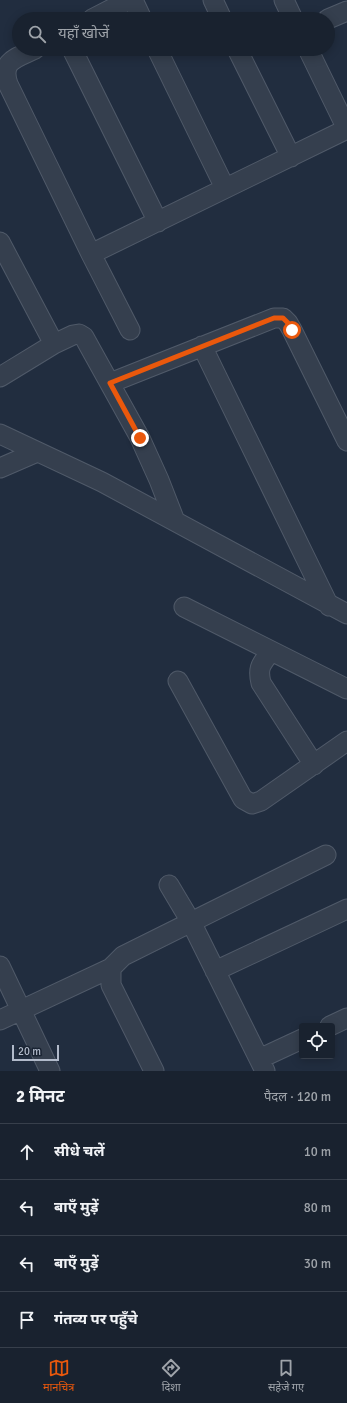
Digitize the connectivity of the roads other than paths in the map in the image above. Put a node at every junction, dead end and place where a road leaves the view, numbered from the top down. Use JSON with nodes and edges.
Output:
{"nodes":[{"id":1,"x":128,"y":0,"type":"edge"},
{"id":2,"x":133,"y":0,"type":"edge"},
{"id":3,"x":213,"y":0,"type":"edge"},
{"id":4,"x":284,"y":0,"type":"edge"},
{"id":5,"x":347,"y":11,"type":"edge"},
{"id":6,"x":105,"y":12,"type":"edge"},
{"id":7,"x":139,"y":12,"type":"edge"},
{"id":8,"x":219,"y":12,"type":"edge"},
{"id":9,"x":290,"y":12,"type":"edge"},
{"id":10,"x":335,"y":16,"type":"edge"},
{"id":11,"x":22,"y":56,"type":"edge"},
{"id":12,"x":75,"y":56,"type":"edge"},
{"id":13,"x":160,"y":56,"type":"edge"},
{"id":14,"x":240,"y":56,"type":"edge"},
{"id":15,"x":311,"y":56,"type":"edge"},
{"id":16,"x":347,"y":129,"type":"edge"},
{"id":17,"x":291,"y":157,"type":"junction"},
{"id":18,"x":225,"y":188,"type":"junction"},
{"id":19,"x":158,"y":222,"type":"junction"},
{"id":20,"x":0,"y":242,"type":"edge"},
{"id":21,"x":91,"y":254,"type":"junction"},
{"id":22,"x":130,"y":330,"type":"dead end"},
{"id":23,"x":54,"y":344,"type":"junction"},
{"id":24,"x":202,"y":346,"type":"junction"},
{"id":25,"x":0,"y":377,"type":"edge"},
{"id":26,"x":110,"y":383,"type":"junction"},
{"id":27,"x":0,"y":434,"type":"edge"},
{"id":28,"x":347,"y":440,"type":"edge"},
{"id":29,"x":37,"y":452,"type":"junction"},
{"id":30,"x":0,"y":468,"type":"edge"},
{"id":31,"x":175,"y":521,"type":"junction"},
{"id":32,"x":329,"y":606,"type":"junction"},
{"id":33,"x":184,"y":607,"type":"dead end"},
{"id":34,"x":347,"y":614,"type":"edge"},
{"id":35,"x":271,"y":651,"type":"junction"},
{"id":36,"x":178,"y":681,"type":"dead end"},
{"id":37,"x":347,"y":689,"type":"edge"},
{"id":38,"x":347,"y":741,"type":"edge"},
{"id":39,"x":314,"y":765,"type":"junction"},
{"id":40,"x":326,"y":855,"type":"dead end"},
{"id":41,"x":169,"y":885,"type":"dead end"},
{"id":42,"x":347,"y":909,"type":"edge"},
{"id":43,"x":191,"y":922,"type":"junction"},
{"id":44,"x":0,"y":966,"type":"edge"},
{"id":45,"x":111,"y":968,"type":"junction"},
{"id":46,"x":215,"y":971,"type":"junction"},
{"id":47,"x":21,"y":1010,"type":"junction"},
{"id":48,"x":347,"y":1018,"type":"edge"},
{"id":49,"x":0,"y":1020,"type":"edge"},
{"id":50,"x":335,"y":1024,"type":"edge"},
{"id":51,"x":299,"y":1041,"type":"edge"},
{"id":52,"x":262,"y":1065,"type":"edge"},
{"id":53,"x":50,"y":1071,"type":"edge"},
{"id":54,"x":154,"y":1071,"type":"edge"}],
"edges":[{"from":1,"to":6,"type":"street"},
{"from":2,"to":7,"type":"street"},
{"from":3,"to":8,"type":"street"},
{"from":4,"to":9,"type":"street"},
{"from":5,"to":10,"type":"street"},
{"from":11,"to":21,"type":"street"},
{"from":12,"to":19,"type":"street"},
{"from":13,"to":18,"type":"street"},
{"from":14,"to":17,"type":"street"},
{"from":15,"to":16,"type":"street"},
{"from":16,"to":17,"type":"street"},
{"from":17,"to":18,"type":"street"},
{"from":18,"to":19,"type":"street"},
{"from":19,"to":21,"type":"street"},
{"from":20,"to":23,"type":"street"},
{"from":21,"to":22,"type":"street"},
{"from":23,"to":25,"type":"street"},
{"from":23,"to":26,"type":"street"},
{"from":24,"to":26,"type":"street"},
{"from":24,"to":28,"type":"street"},
{"from":24,"to":32,"type":"street"},
{"from":26,"to":31,"type":"street"},
{"from":27,"to":29,"type":"street"},
{"from":29,"to":30,"type":"street"},
{"from":29,"to":31,"type":"street"},
{"from":31,"to":32,"type":"street"},
{"from":32,"to":34,"type":"street"},
{"from":33,"to":35,"type":"street"},
{"from":35,"to":37,"type":"street"},
{"from":35,"to":39,"type":"street"},
{"from":36,"to":39,"type":"street"},
{"from":38,"to":39,"type":"street"},
{"from":40,"to":43,"type":"street"},
{"from":41,"to":43,"type":"street"},
{"from":42,"to":46,"type":"street"},
{"from":43,"to":45,"type":"street"},
{"from":43,"to":46,"type":"street"},
{"from":44,"to":47,"type":"street"},
{"from":45,"to":47,"type":"street"},
{"from":45,"to":54,"type":"street"},
{"from":46,"to":52,"type":"street"},
{"from":47,"to":49,"type":"street"},
{"from":47,"to":53,"type":"street"},
{"from":48,"to":50,"type":"street"},
{"from":51,"to":52,"type":"street"}]}
